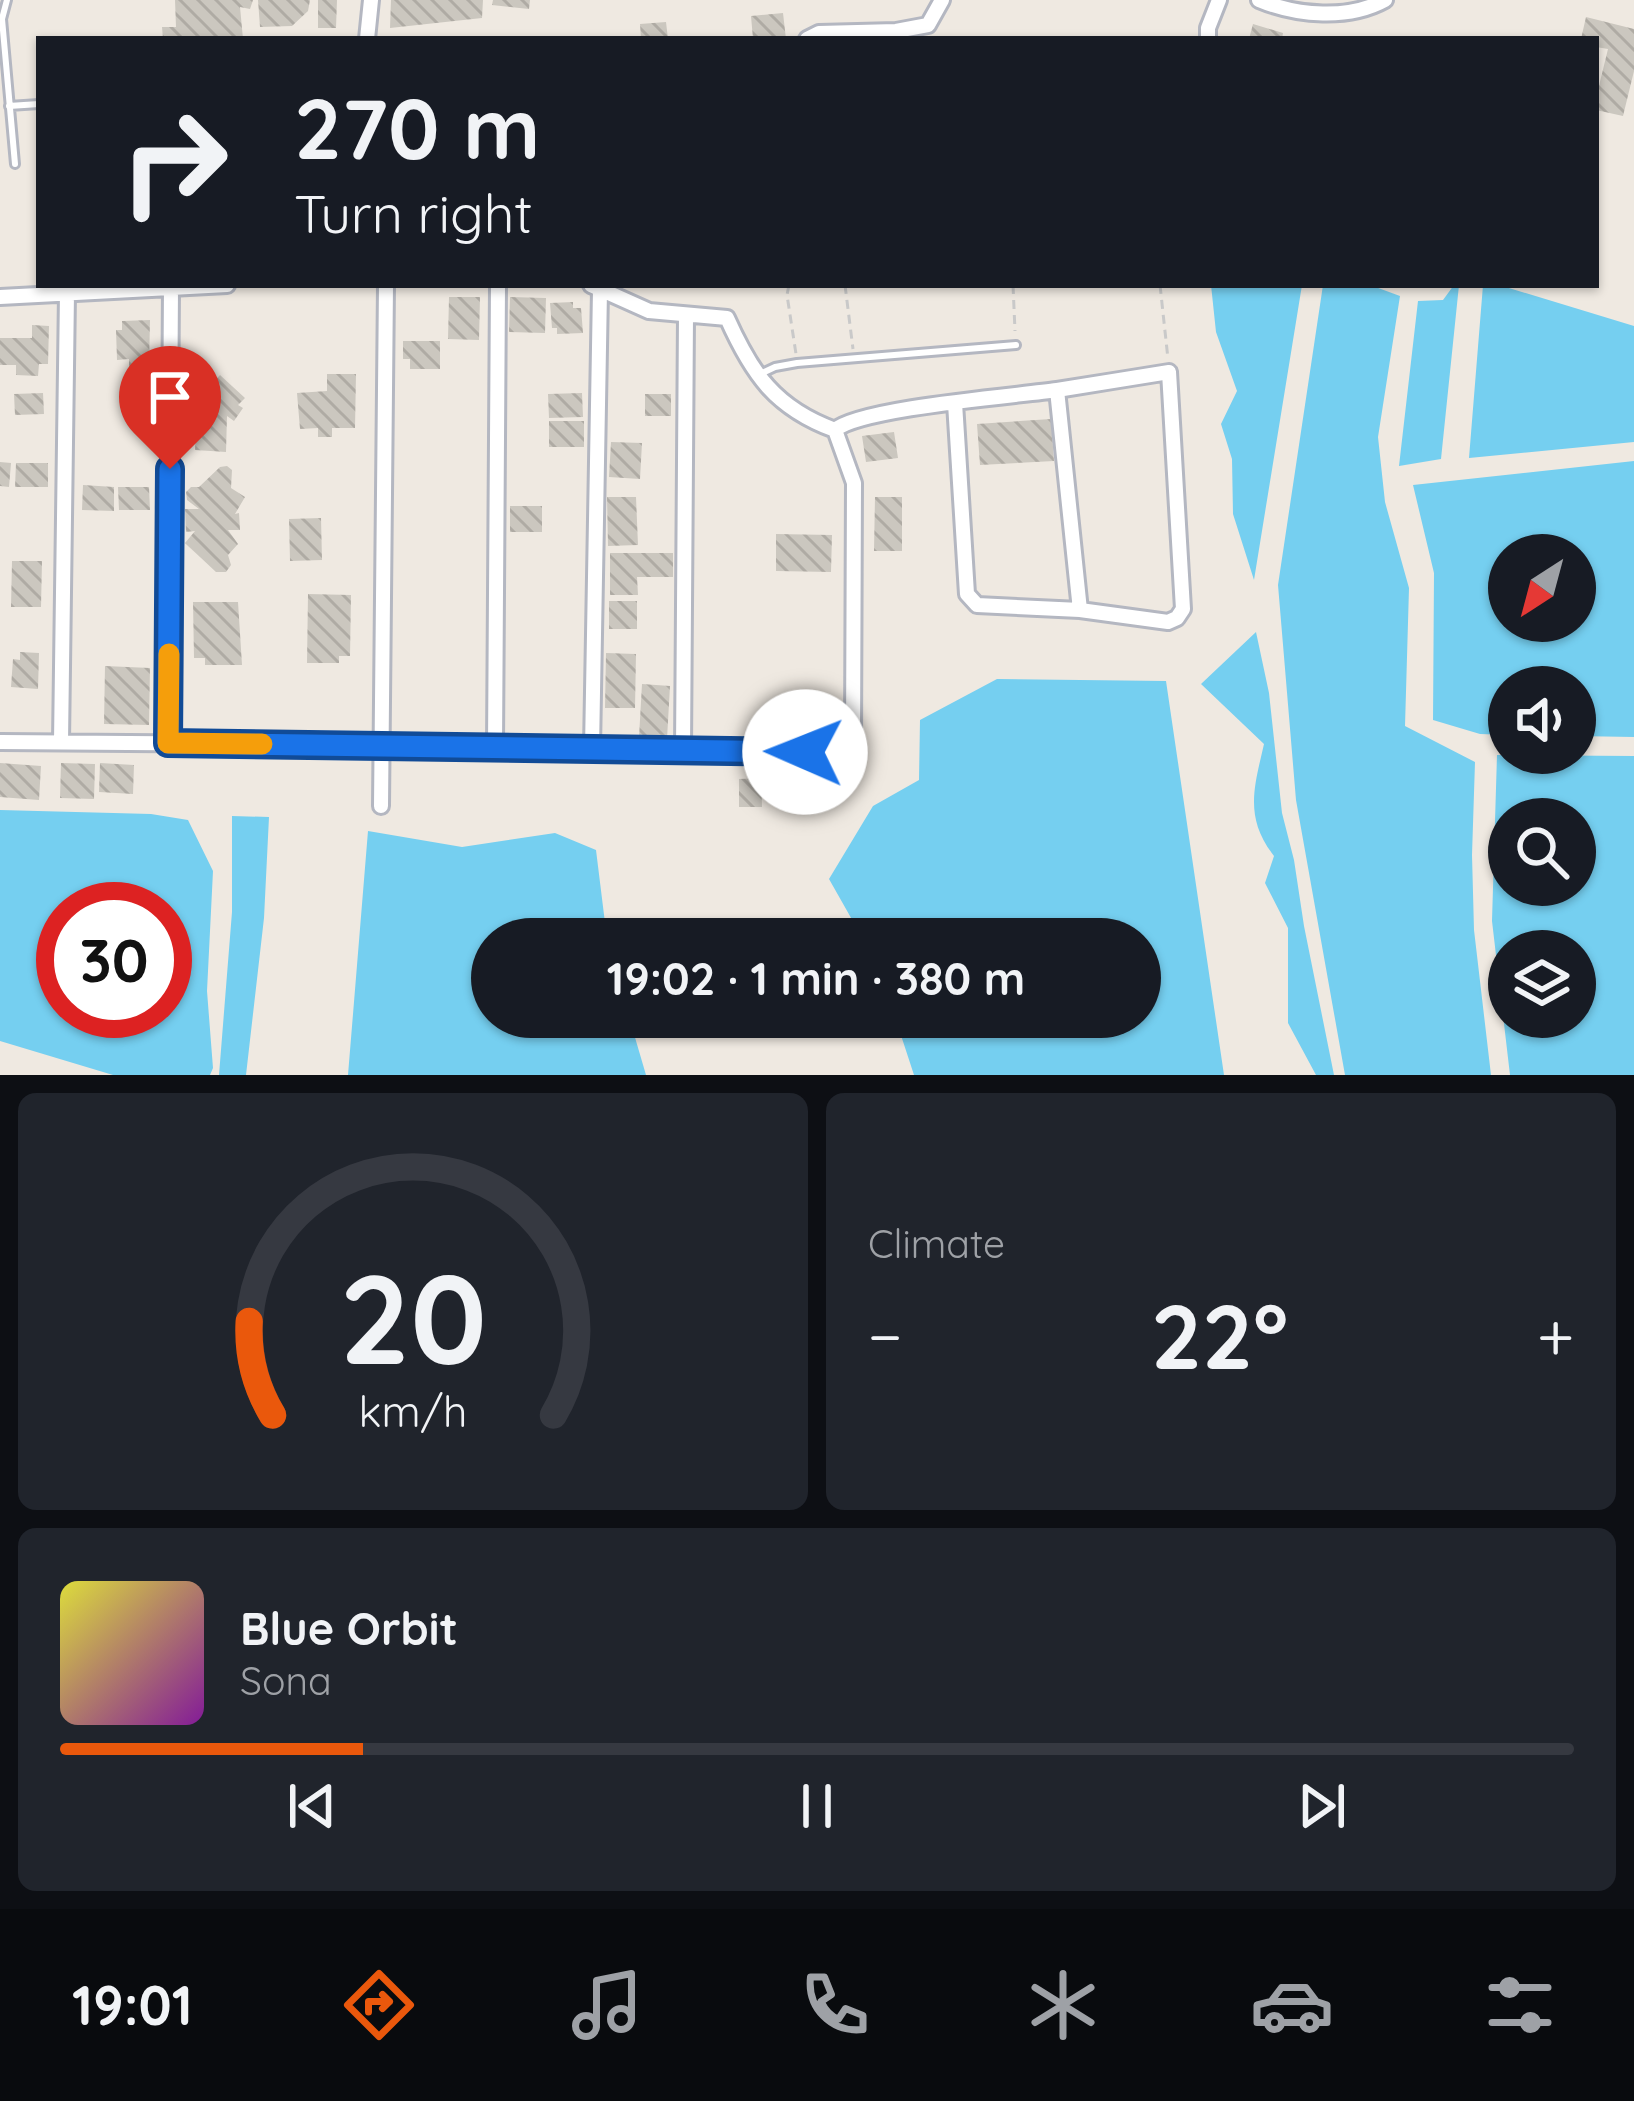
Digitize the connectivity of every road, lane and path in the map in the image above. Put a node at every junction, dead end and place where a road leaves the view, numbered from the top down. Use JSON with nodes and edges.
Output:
{"nodes":[{"id":1,"x":7,"y":0,"type":"edge"},
{"id":2,"x":371,"y":0,"type":"edge"},
{"id":3,"x":942,"y":0,"type":"edge"},
{"id":4,"x":1219,"y":0,"type":"edge"},
{"id":5,"x":1259,"y":0,"type":"edge"},
{"id":6,"x":1385,"y":0,"type":"edge"},
{"id":7,"x":930,"y":32,"type":"edge"},
{"id":8,"x":896,"y":35,"type":"edge"},
{"id":9,"x":367,"y":36,"type":"edge"},
{"id":10,"x":813,"y":36,"type":"edge"},
{"id":11,"x":1208,"y":36,"type":"edge"},
{"id":12,"x":36,"y":104,"type":"edge"},
{"id":13,"x":9,"y":106,"type":"junction"},
{"id":14,"x":15,"y":164,"type":"dead end"},
{"id":15,"x":154,"y":288,"type":"edge"},
{"id":16,"x":171,"y":288,"type":"edge"},
{"id":17,"x":386,"y":288,"type":"edge"},
{"id":18,"x":498,"y":288,"type":"edge"},
{"id":19,"x":595,"y":288,"type":"edge"},
{"id":20,"x":789,"y":288,"type":"edge"},
{"id":21,"x":845,"y":288,"type":"edge"},
{"id":22,"x":1013,"y":288,"type":"edge"},
{"id":23,"x":1160,"y":288,"type":"edge"},
{"id":24,"x":67,"y":293,"type":"junction"},
{"id":25,"x":0,"y":297,"type":"edge"},
{"id":26,"x":686,"y":316,"type":"junction"},
{"id":27,"x":1016,"y":345,"type":"joint"},
{"id":28,"x":854,"y":357,"type":"junction"},
{"id":29,"x":797,"y":363,"type":"junction"},
{"id":30,"x":1169,"y":372,"type":"junction"},
{"id":31,"x":757,"y":376,"type":"junction"},
{"id":32,"x":1057,"y":390,"type":"junction"},
{"id":33,"x":955,"y":403,"type":"junction"},
{"id":34,"x":835,"y":430,"type":"junction"},
{"id":35,"x":1080,"y":610,"type":"junction"},
{"id":36,"x":0,"y":742,"type":"edge"},
{"id":37,"x":61,"y":742,"type":"junction"},
{"id":38,"x":168,"y":743,"type":"junction"},
{"id":39,"x":382,"y":746,"type":"junction"},
{"id":40,"x":495,"y":746,"type":"junction"},
{"id":41,"x":592,"y":748,"type":"junction"},
{"id":42,"x":683,"y":750,"type":"junction"},
{"id":43,"x":381,"y":806,"type":"dead end"}],
"edges":[{"from":1,"to":13,"type":"lane"},
{"from":2,"to":9,"type":"street"},
{"from":3,"to":7,"type":"street"},
{"from":4,"to":11,"type":"street"},
{"from":5,"to":6,"type":"street"},
{"from":7,"to":8,"type":"street"},
{"from":8,"to":10,"type":"street"},
{"from":12,"to":13,"type":"lane"},
{"from":13,"to":14,"type":"lane"},
{"from":15,"to":24,"type":"street"},
{"from":16,"to":38,"type":"street"},
{"from":17,"to":39,"type":"street"},
{"from":18,"to":40,"type":"street"},
{"from":19,"to":26,"type":"street"},
{"from":19,"to":41,"type":"street"},
{"from":20,"to":29,"type":"path"},
{"from":21,"to":28,"type":"path"},
{"from":22,"to":27,"type":"path"},
{"from":23,"to":30,"type":"path"},
{"from":24,"to":25,"type":"street"},
{"from":24,"to":37,"type":"street"},
{"from":26,"to":31,"type":"street"},
{"from":26,"to":42,"type":"street"},
{"from":27,"to":28,"type":"lane"},
{"from":28,"to":29,"type":"lane"},
{"from":29,"to":31,"type":"lane"},
{"from":30,"to":32,"type":"street"},
{"from":30,"to":35,"type":"street"},
{"from":31,"to":34,"type":"street"},
{"from":32,"to":33,"type":"street"},
{"from":32,"to":35,"type":"street"},
{"from":33,"to":34,"type":"street"},
{"from":33,"to":35,"type":"street"},
{"from":34,"to":42,"type":"street"},
{"from":36,"to":37,"type":"street"},
{"from":37,"to":38,"type":"street"},
{"from":38,"to":39,"type":"street"},
{"from":39,"to":40,"type":"street"},
{"from":39,"to":43,"type":"street"},
{"from":40,"to":41,"type":"street"},
{"from":41,"to":42,"type":"street"}]}
